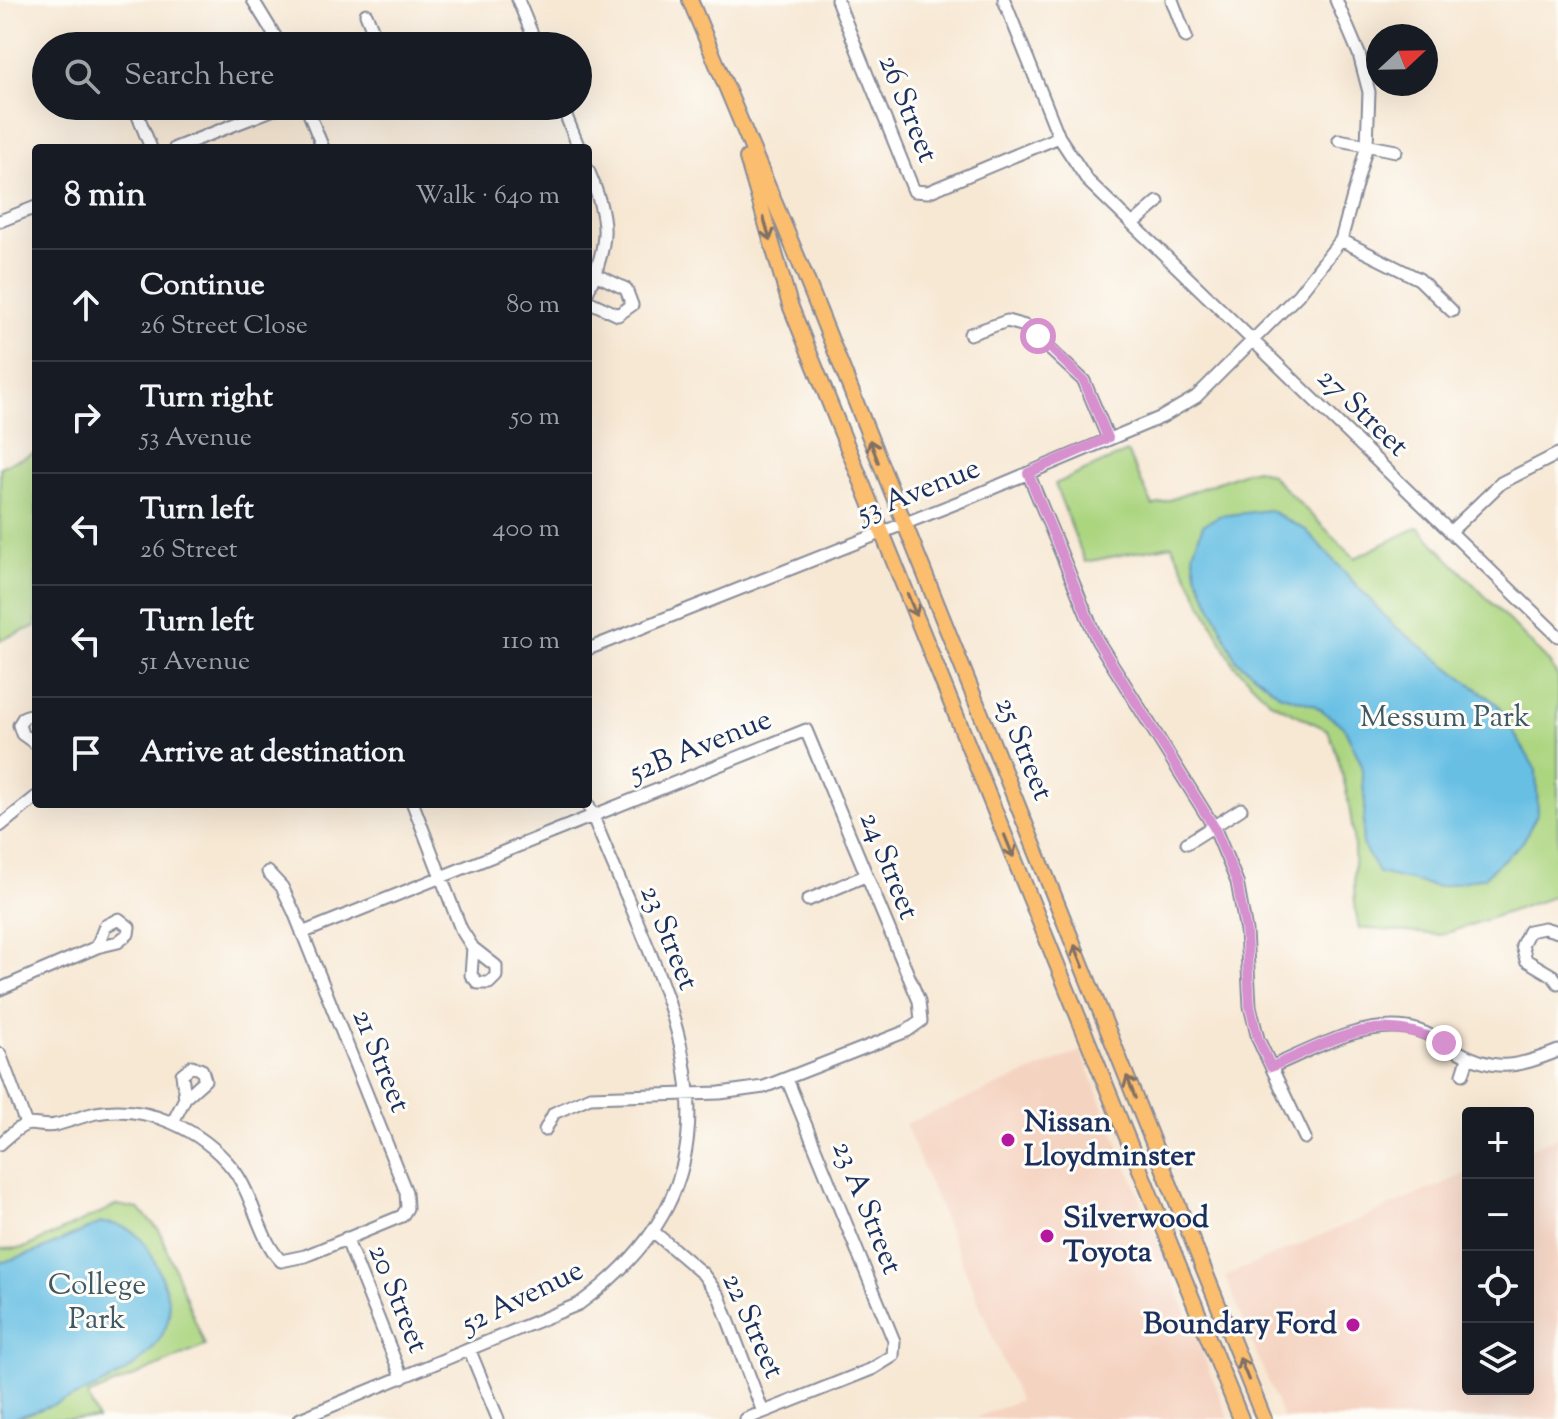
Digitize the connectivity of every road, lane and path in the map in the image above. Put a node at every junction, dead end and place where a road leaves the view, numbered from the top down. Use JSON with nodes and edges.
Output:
{"nodes":[{"id":1,"x":253,"y":0,"type":"edge"},
{"id":2,"x":518,"y":0,"type":"edge"},
{"id":3,"x":690,"y":0,"type":"edge"},
{"id":4,"x":837,"y":0,"type":"edge"},
{"id":5,"x":1004,"y":0,"type":"edge"},
{"id":6,"x":1172,"y":0,"type":"edge"},
{"id":7,"x":1336,"y":0,"type":"edge"},
{"id":8,"x":366,"y":14,"type":"dead end"},
{"id":9,"x":272,"y":32,"type":"edge"},
{"id":10,"x":373,"y":32,"type":"edge"},
{"id":11,"x":531,"y":32,"type":"edge"},
{"id":12,"x":1186,"y":37,"type":"dead end"},
{"id":13,"x":730,"y":100,"type":"junction"},
{"id":14,"x":140,"y":120,"type":"edge"},
{"id":15,"x":246,"y":120,"type":"edge"},
{"id":16,"x":312,"y":120,"type":"edge"},
{"id":17,"x":568,"y":120,"type":"edge"},
{"id":18,"x":1059,"y":137,"type":"junction"},
{"id":19,"x":1339,"y":140,"type":"dead end"},
{"id":20,"x":149,"y":144,"type":"edge"},
{"id":21,"x":185,"y":144,"type":"edge"},
{"id":22,"x":321,"y":144,"type":"edge"},
{"id":23,"x":577,"y":144,"type":"edge"},
{"id":24,"x":1367,"y":145,"type":"junction"},
{"id":25,"x":1396,"y":151,"type":"dead end"},
{"id":26,"x":592,"y":182,"type":"edge"},
{"id":27,"x":1158,"y":202,"type":"dead end"},
{"id":28,"x":32,"y":209,"type":"edge"},
{"id":29,"x":0,"y":221,"type":"edge"},
{"id":30,"x":1134,"y":223,"type":"junction"},
{"id":31,"x":1341,"y":240,"type":"junction"},
{"id":32,"x":595,"y":274,"type":"junction"},
{"id":33,"x":592,"y":281,"type":"edge"},
{"id":34,"x":592,"y":303,"type":"edge"},
{"id":35,"x":1452,"y":311,"type":"dead end"},
{"id":36,"x":970,"y":334,"type":"dead end"},
{"id":37,"x":1253,"y":340,"type":"junction"},
{"id":38,"x":1108,"y":438,"type":"junction"},
{"id":39,"x":1558,"y":454,"type":"edge"},
{"id":40,"x":1028,"y":473,"type":"junction"},
{"id":41,"x":903,"y":524,"type":"junction"},
{"id":42,"x":1450,"y":532,"type":"junction"},
{"id":43,"x":883,"y":533,"type":"junction"},
{"id":44,"x":1558,"y":636,"type":"edge"},
{"id":45,"x":592,"y":647,"type":"edge"},
{"id":46,"x":32,"y":714,"type":"edge"},
{"id":47,"x":806,"y":730,"type":"joint"},
{"id":48,"x":32,"y":741,"type":"edge"},
{"id":49,"x":32,"y":800,"type":"edge"},
{"id":50,"x":415,"y":808,"type":"edge"},
{"id":51,"x":589,"y":808,"type":"edge"},
{"id":52,"x":1241,"y":809,"type":"dead end"},
{"id":53,"x":592,"y":816,"type":"junction"},
{"id":54,"x":0,"y":826,"type":"edge"},
{"id":55,"x":1214,"y":827,"type":"junction"},
{"id":56,"x":1187,"y":843,"type":"dead end"},
{"id":57,"x":268,"y":872,"type":"dead end"},
{"id":58,"x":443,"y":876,"type":"junction"},
{"id":59,"x":865,"y":876,"type":"junction"},
{"id":60,"x":808,"y":900,"type":"dead end"},
{"id":61,"x":1558,"y":932,"type":"edge"},
{"id":62,"x":302,"y":933,"type":"junction"},
{"id":63,"x":471,"y":942,"type":"dead end"},
{"id":64,"x":97,"y":947,"type":"dead end"},
{"id":65,"x":1556,"y":977,"type":"edge"},
{"id":66,"x":0,"y":989,"type":"edge"},
{"id":67,"x":1558,"y":1051,"type":"edge"},
{"id":68,"x":0,"y":1054,"type":"edge"},
{"id":69,"x":1468,"y":1058,"type":"junction"},
{"id":70,"x":1271,"y":1067,"type":"junction"},
{"id":71,"x":1463,"y":1074,"type":"dead end"},
{"id":72,"x":787,"y":1079,"type":"junction"},
{"id":73,"x":690,"y":1094,"type":"junction"},
{"id":74,"x":185,"y":1098,"type":"dead end"},
{"id":75,"x":173,"y":1122,"type":"junction"},
{"id":76,"x":26,"y":1124,"type":"junction"},
{"id":77,"x":545,"y":1130,"type":"dead end"},
{"id":78,"x":1305,"y":1138,"type":"dead end"},
{"id":79,"x":0,"y":1144,"type":"edge"},
{"id":80,"x":655,"y":1233,"type":"junction"},
{"id":81,"x":346,"y":1238,"type":"junction"},
{"id":82,"x":470,"y":1351,"type":"junction"},
{"id":83,"x":402,"y":1378,"type":"junction"},
{"id":84,"x":763,"y":1412,"type":"junction"},
{"id":85,"x":300,"y":1419,"type":"edge"},
{"id":86,"x":498,"y":1419,"type":"edge"},
{"id":87,"x":746,"y":1419,"type":"edge"},
{"id":88,"x":1241,"y":1419,"type":"edge"},
{"id":89,"x":1264,"y":1419,"type":"edge"}],
"edges":[{"from":1,"to":9,"type":"street"},
{"from":2,"to":11,"type":"street"},
{"from":3,"to":13,"type":"main road","name":"25 Street"},
{"from":4,"to":18,"type":"street","name":"26 Street"},
{"from":5,"to":18,"type":"street","name":"27 Street"},
{"from":6,"to":12,"type":"street"},
{"from":7,"to":24,"type":"street"},
{"from":8,"to":10,"type":"street"},
{"from":41,"to":13,"type":"main road","name":"25 Street","one_way":true},
{"from":13,"to":43,"type":"main road","name":"25 Street","one_way":true},
{"from":14,"to":20,"type":"street"},
{"from":15,"to":21,"type":"street"},
{"from":16,"to":22,"type":"street"},
{"from":17,"to":23,"type":"street"},
{"from":18,"to":30,"type":"street","name":"27 Street"},
{"from":19,"to":24,"type":"street"},
{"from":24,"to":25,"type":"street"},
{"from":24,"to":31,"type":"street"},
{"from":26,"to":32,"type":"street"},
{"from":27,"to":30,"type":"street"},
{"from":28,"to":29,"type":"street"},
{"from":30,"to":37,"type":"street","name":"27 Street"},
{"from":31,"to":35,"type":"street"},
{"from":31,"to":37,"type":"street","name":"53 Avenue"},
{"from":32,"to":33,"type":"street"},
{"from":32,"to":34,"type":"street"},
{"from":36,"to":38,"type":"street"},
{"from":37,"to":38,"type":"street","name":"53 Avenue"},
{"from":37,"to":42,"type":"street","name":"27 Street"},
{"from":38,"to":40,"type":"street","name":"53 Avenue"},
{"from":39,"to":42,"type":"street"},
{"from":40,"to":41,"type":"street","name":"53 Avenue"},
{"from":40,"to":55,"type":"street"},
{"from":41,"to":43,"type":"street","name":"53 Avenue"},
{"from":89,"to":41,"type":"main road","name":"25 Street","one_way":true},
{"from":42,"to":44,"type":"street","name":"27 Street"},
{"from":43,"to":45,"type":"street","name":"53 Avenue"},
{"from":43,"to":88,"type":"main road","name":"25 Street","one_way":true},
{"from":46,"to":48,"type":"street"},
{"from":47,"to":53,"type":"street","name":"52B Avenue"},
{"from":47,"to":59,"type":"street","name":"24 Street"},
{"from":49,"to":54,"type":"street"},
{"from":50,"to":58,"type":"street"},
{"from":51,"to":53,"type":"street","name":"23 Street"},
{"from":52,"to":55,"type":"street"},
{"from":53,"to":58,"type":"street","name":"52B Avenue"},
{"from":53,"to":73,"type":"street","name":"23 Street"},
{"from":55,"to":56,"type":"street"},
{"from":55,"to":70,"type":"street"},
{"from":57,"to":62,"type":"street","name":"21 Street"},
{"from":58,"to":62,"type":"street","name":"52B Avenue"},
{"from":58,"to":63,"type":"street"},
{"from":59,"to":60,"type":"street"},
{"from":59,"to":72,"type":"street","name":"24 Street"},
{"from":61,"to":65,"type":"street"},
{"from":62,"to":81,"type":"street","name":"21 Street"},
{"from":64,"to":66,"type":"street"},
{"from":67,"to":69,"type":"street"},
{"from":68,"to":76,"type":"street"},
{"from":69,"to":70,"type":"street"},
{"from":69,"to":71,"type":"street"},
{"from":70,"to":78,"type":"street"},
{"from":72,"to":73,"type":"street"},
{"from":72,"to":84,"type":"street","name":"23 A Street"},
{"from":73,"to":77,"type":"street"},
{"from":73,"to":80,"type":"street","name":"52 Avenue"},
{"from":74,"to":75,"type":"street"},
{"from":75,"to":76,"type":"street"},
{"from":75,"to":81,"type":"street"},
{"from":76,"to":79,"type":"street"},
{"from":80,"to":82,"type":"street","name":"52 Avenue"},
{"from":80,"to":84,"type":"street","name":"22 Street"},
{"from":81,"to":83,"type":"street","name":"20 Street"},
{"from":82,"to":83,"type":"street","name":"52 Avenue"},
{"from":82,"to":86,"type":"street"},
{"from":83,"to":85,"type":"street","name":"52 Avenue"},
{"from":84,"to":87,"type":"street"}]}
